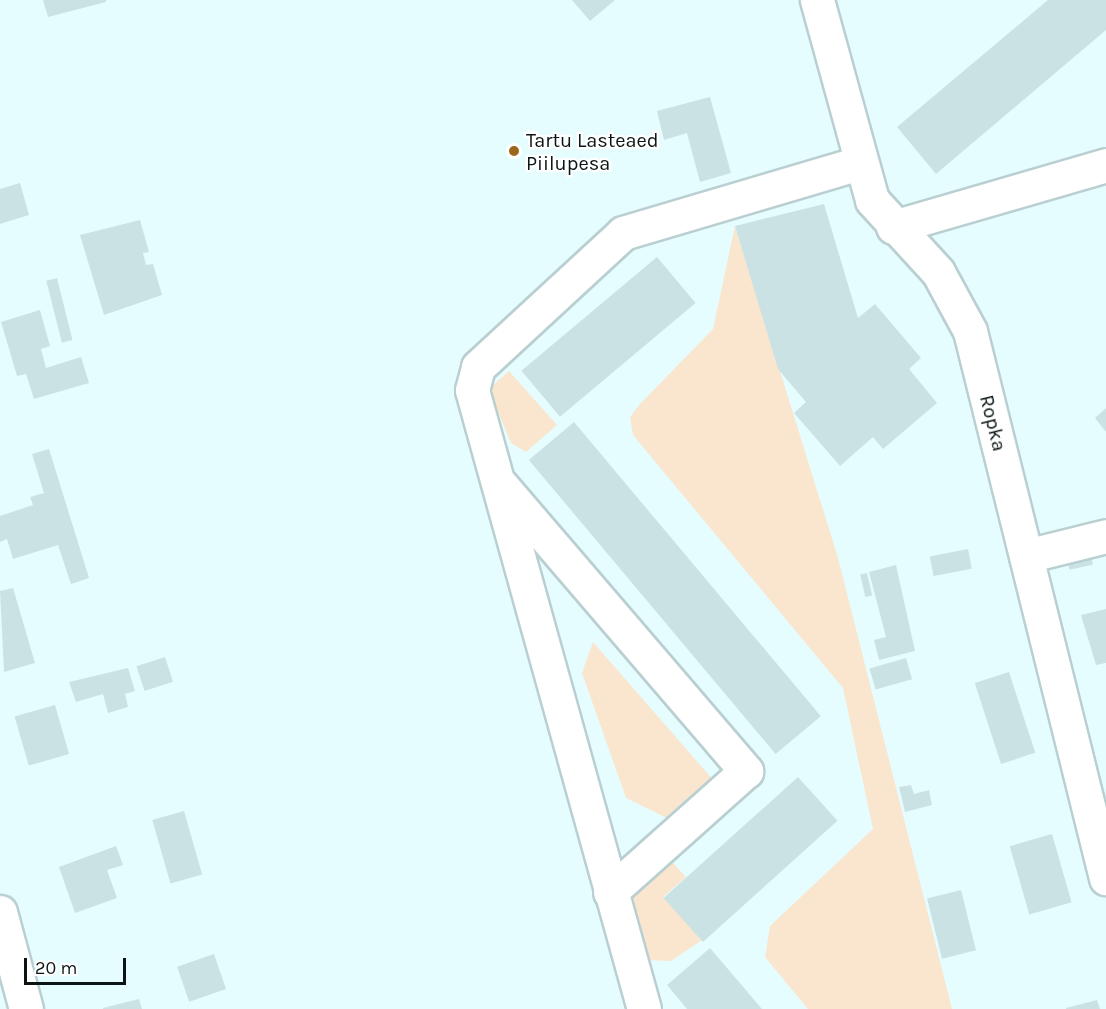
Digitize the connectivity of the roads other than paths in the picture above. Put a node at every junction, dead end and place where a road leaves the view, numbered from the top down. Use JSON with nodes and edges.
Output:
{"nodes":[{"id":1,"x":817,"y":0,"type":"edge"},
{"id":2,"x":860,"y":163,"type":"junction"},
{"id":3,"x":1106,"y":165,"type":"edge"},
{"id":4,"x":893,"y":226,"type":"junction"},
{"id":5,"x":495,"y":479,"type":"junction"},
{"id":6,"x":1106,"y":536,"type":"edge"},
{"id":7,"x":1026,"y":556,"type":"junction"},
{"id":8,"x":1106,"y":878,"type":"edge"},
{"id":9,"x":610,"y":892,"type":"junction"},
{"id":10,"x":0,"y":912,"type":"edge"},
{"id":11,"x":26,"y":1009,"type":"edge"},
{"id":12,"x":644,"y":1009,"type":"edge"}],
"edges":[{"from":1,"to":2,"type":"street","name":"Ropka"},
{"from":2,"to":4,"type":"street","name":"Ropka"},
{"from":2,"to":5,"type":"street"},
{"from":3,"to":4,"type":"street"},
{"from":4,"to":7,"type":"street","name":"Ropka"},
{"from":5,"to":9,"type":"street"},
{"from":5,"to":9,"type":"street"},
{"from":6,"to":7,"type":"street"},
{"from":7,"to":8,"type":"street","name":"Ropka"},
{"from":9,"to":12,"type":"street"},
{"from":10,"to":11,"type":"street"}]}
